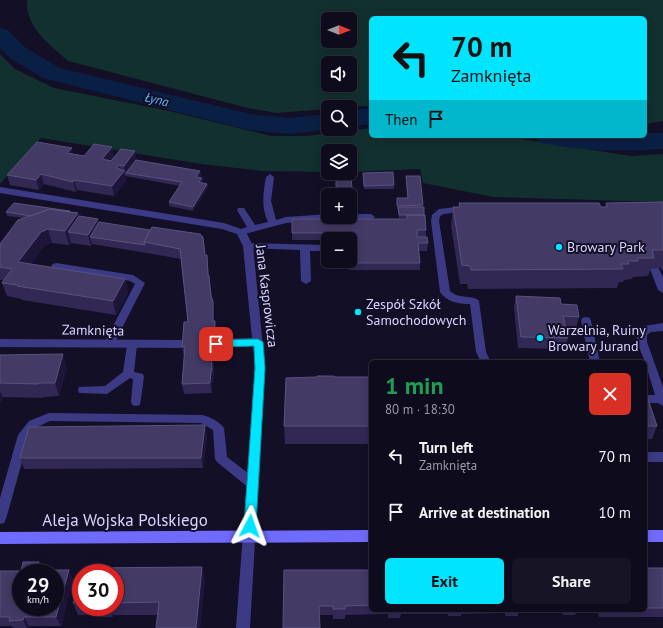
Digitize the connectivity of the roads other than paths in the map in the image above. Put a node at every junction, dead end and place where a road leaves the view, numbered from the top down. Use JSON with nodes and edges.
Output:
{"nodes":[{"id":1,"x":270,"y":177,"type":"dead end"},
{"id":2,"x":0,"y":190,"type":"edge"},
{"id":3,"x":475,"y":209,"type":"edge"},
{"id":4,"x":241,"y":210,"type":"dead end"},
{"id":5,"x":357,"y":217,"type":"edge"},
{"id":6,"x":370,"y":217,"type":"edge"},
{"id":7,"x":321,"y":218,"type":"edge"},
{"id":8,"x":273,"y":224,"type":"junction"},
{"id":9,"x":252,"y":228,"type":"junction"},
{"id":10,"x":241,"y":232,"type":"junction"},
{"id":11,"x":248,"y":246,"type":"junction"},
{"id":12,"x":305,"y":247,"type":"junction"},
{"id":13,"x":321,"y":248,"type":"edge"},
{"id":14,"x":56,"y":266,"type":"dead end"},
{"id":15,"x":655,"y":269,"type":"edge"},
{"id":16,"x":306,"y":280,"type":"dead end"},
{"id":17,"x":663,"y":290,"type":"edge"},
{"id":18,"x":586,"y":322,"type":"dead end"},
{"id":19,"x":663,"y":327,"type":"edge"},
{"id":20,"x":258,"y":342,"type":"junction"},
{"id":21,"x":0,"y":343,"type":"edge"},
{"id":22,"x":109,"y":344,"type":"junction"},
{"id":23,"x":185,"y":344,"type":"edge"},
{"id":24,"x":216,"y":344,"type":"edge"},
{"id":25,"x":132,"y":345,"type":"junction"},
{"id":26,"x":485,"y":360,"type":"edge"},
{"id":27,"x":595,"y":360,"type":"edge"},
{"id":28,"x":646,"y":360,"type":"edge"},
{"id":29,"x":648,"y":370,"type":"edge"},
{"id":30,"x":128,"y":374,"type":"junction"},
{"id":31,"x":83,"y":390,"type":"dead end"},
{"id":32,"x":647,"y":399,"type":"edge"},
{"id":33,"x":662,"y":400,"type":"edge"},
{"id":34,"x":136,"y":402,"type":"dead end"},
{"id":35,"x":647,"y":457,"type":"edge"},
{"id":36,"x":663,"y":457,"type":"edge"},
{"id":37,"x":253,"y":484,"type":"junction"},
{"id":38,"x":0,"y":520,"type":"edge"},
{"id":39,"x":249,"y":536,"type":"junction"},
{"id":40,"x":369,"y":536,"type":"edge"},
{"id":41,"x":647,"y":536,"type":"edge"},
{"id":42,"x":663,"y":536,"type":"edge"},
{"id":43,"x":0,"y":538,"type":"edge"},
{"id":44,"x":243,"y":628,"type":"edge"}],
"edges":[{"from":1,"to":8,"type":"street"},
{"from":2,"to":10,"type":"street","name":"Jana Kasprowicza"},
{"from":3,"to":26,"type":"street"},
{"from":4,"to":9,"type":"street"},
{"from":5,"to":6,"type":"street"},
{"from":7,"to":8,"type":"street"},
{"from":8,"to":9,"type":"street"},
{"from":9,"to":10,"type":"street"},
{"from":10,"to":11,"type":"street","name":"Jana Kasprowicza"},
{"from":11,"to":12,"type":"street"},
{"from":11,"to":20,"type":"street","name":"Jana Kasprowicza"},
{"from":12,"to":13,"type":"street"},
{"from":12,"to":16,"type":"street"},
{"from":14,"to":22,"type":"street"},
{"from":15,"to":17,"type":"street"},
{"from":18,"to":27,"type":"street"},
{"from":19,"to":28,"type":"street"},
{"from":20,"to":24,"type":"street"},
{"from":20,"to":37,"type":"street","name":"Jana Kasprowicza"},
{"from":21,"to":22,"type":"street","name":"Zamknięta"},
{"from":22,"to":25,"type":"street","name":"Zamknięta"},
{"from":23,"to":25,"type":"street","name":"Zamknięta"},
{"from":25,"to":30,"type":"street"},
{"from":29,"to":33,"type":"street"},
{"from":30,"to":31,"type":"street"},
{"from":30,"to":34,"type":"street"},
{"from":32,"to":33,"type":"street"},
{"from":35,"to":36,"type":"street"},
{"from":37,"to":38,"type":"street"},
{"from":37,"to":39,"type":"street","name":"Jana Kasprowicza"},
{"from":39,"to":40,"type":"main road","name":"Aleja Wojska Polskiego"},
{"from":39,"to":43,"type":"main road","name":"Aleja Wojska Polskiego"},
{"from":39,"to":44,"type":"street","name":"Jana Kasprowicza"},
{"from":41,"to":42,"type":"main road"}]}
